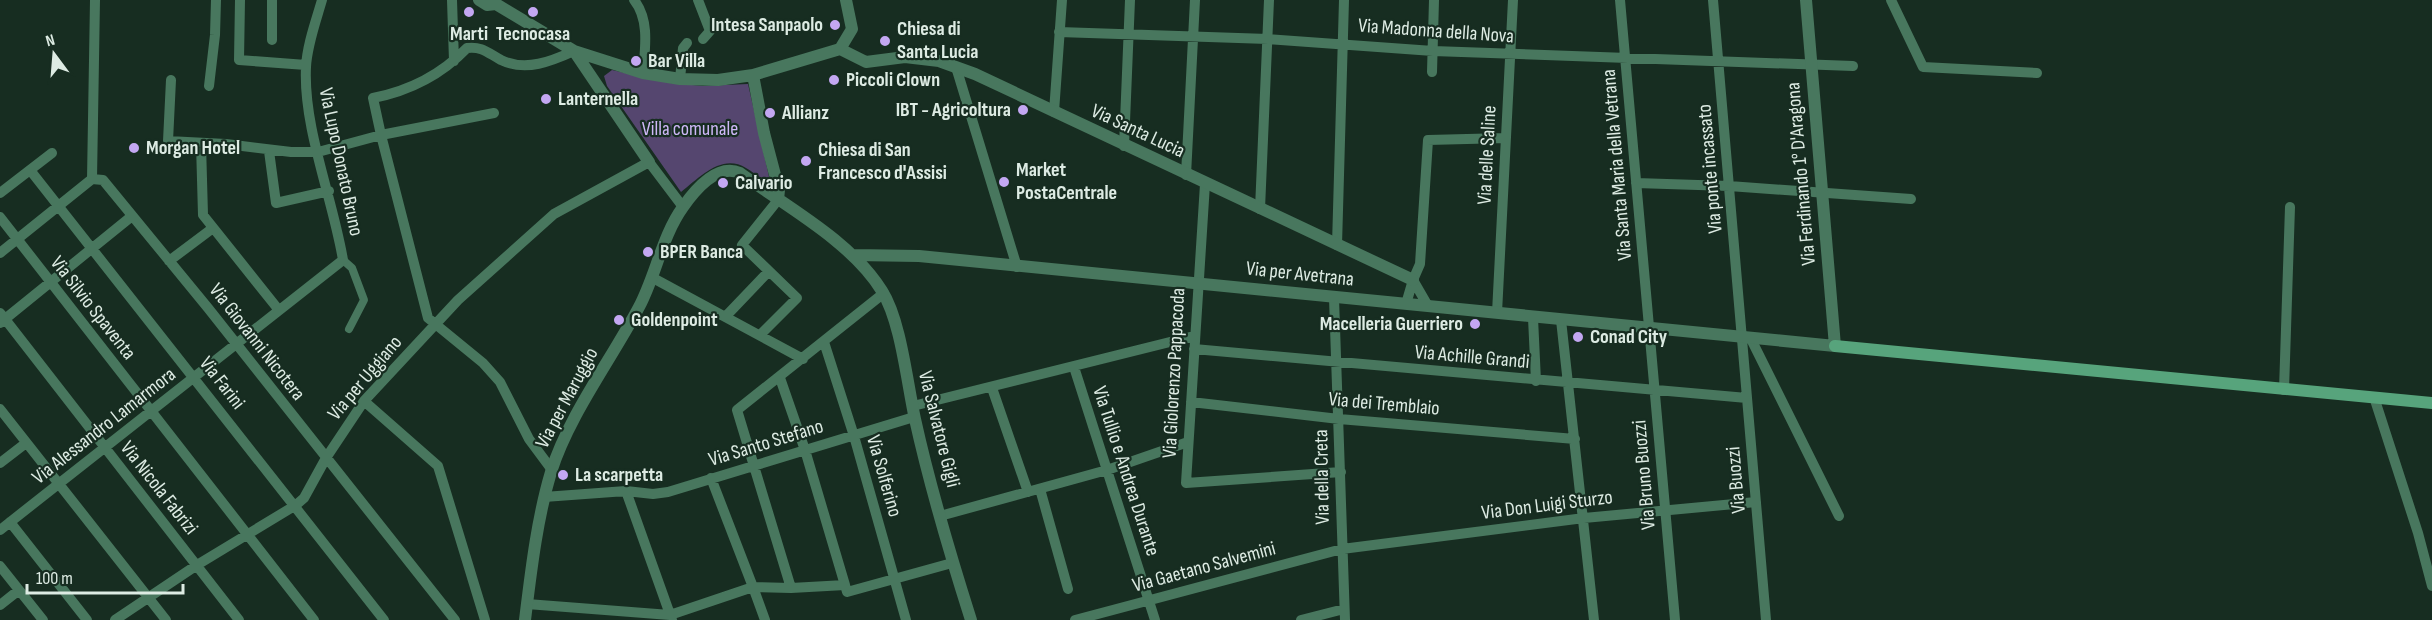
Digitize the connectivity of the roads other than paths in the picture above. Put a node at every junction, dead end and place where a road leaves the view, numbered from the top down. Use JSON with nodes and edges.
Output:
{"nodes":[{"id":1,"x":95,"y":0,"type":"edge"},
{"id":2,"x":216,"y":0,"type":"edge"},
{"id":3,"x":240,"y":0,"type":"edge"},
{"id":4,"x":272,"y":0,"type":"edge"},
{"id":5,"x":322,"y":0,"type":"edge"},
{"id":6,"x":452,"y":0,"type":"edge"},
{"id":7,"x":479,"y":0,"type":"edge"},
{"id":8,"x":634,"y":0,"type":"edge"},
{"id":9,"x":698,"y":0,"type":"edge"},
{"id":10,"x":846,"y":0,"type":"edge"},
{"id":11,"x":1062,"y":0,"type":"edge"},
{"id":12,"x":1130,"y":0,"type":"edge"},
{"id":13,"x":1195,"y":0,"type":"edge"},
{"id":14,"x":1269,"y":0,"type":"edge"},
{"id":15,"x":1344,"y":0,"type":"edge"},
{"id":16,"x":1434,"y":0,"type":"edge"},
{"id":17,"x":1513,"y":0,"type":"edge"},
{"id":18,"x":1620,"y":0,"type":"edge"},
{"id":19,"x":1713,"y":0,"type":"edge"},
{"id":20,"x":1806,"y":0,"type":"edge"},
{"id":21,"x":1891,"y":0,"type":"edge"},
{"id":22,"x":499,"y":1,"type":"edge"},
{"id":23,"x":1059,"y":32,"type":"junction"},
{"id":24,"x":1129,"y":33,"type":"junction"},
{"id":25,"x":706,"y":35,"type":"dead end"},
{"id":26,"x":1194,"y":36,"type":"junction"},
{"id":27,"x":1268,"y":39,"type":"junction"},
{"id":28,"x":272,"y":40,"type":"dead end"},
{"id":29,"x":687,"y":43,"type":"dead end"},
{"id":30,"x":1343,"y":43,"type":"junction"},
{"id":31,"x":840,"y":48,"type":"junction"},
{"id":32,"x":574,"y":51,"type":"junction"},
{"id":33,"x":1433,"y":51,"type":"junction"},
{"id":34,"x":1510,"y":54,"type":"junction"},
{"id":35,"x":1626,"y":57,"type":"junction"},
{"id":36,"x":454,"y":61,"type":"junction"},
{"id":37,"x":609,"y":62,"type":"junction"},
{"id":38,"x":1719,"y":62,"type":"junction"},
{"id":39,"x":306,"y":64,"type":"junction"},
{"id":40,"x":1811,"y":64,"type":"junction"},
{"id":41,"x":1853,"y":66,"type":"dead end"},
{"id":42,"x":956,"y":67,"type":"junction"},
{"id":43,"x":1432,"y":72,"type":"dead end"},
{"id":44,"x":643,"y":73,"type":"junction"},
{"id":45,"x":2037,"y":73,"type":"dead end"},
{"id":46,"x":753,"y":75,"type":"junction"},
{"id":47,"x":595,"y":79,"type":"junction"},
{"id":48,"x":680,"y":79,"type":"junction"},
{"id":49,"x":171,"y":80,"type":"dead end"},
{"id":50,"x":209,"y":86,"type":"dead end"},
{"id":51,"x":1054,"y":112,"type":"junction"},
{"id":52,"x":494,"y":114,"type":"dead end"},
{"id":53,"x":381,"y":135,"type":"junction"},
{"id":54,"x":1506,"y":138,"type":"junction"},
{"id":55,"x":201,"y":144,"type":"junction"},
{"id":56,"x":1124,"y":146,"type":"junction"},
{"id":57,"x":269,"y":151,"type":"junction"},
{"id":58,"x":318,"y":152,"type":"junction"},
{"id":59,"x":52,"y":153,"type":"dead end"},
{"id":60,"x":648,"y":162,"type":"junction"},
{"id":61,"x":30,"y":170,"type":"junction"},
{"id":62,"x":1186,"y":175,"type":"junction"},
{"id":63,"x":92,"y":179,"type":"junction"},
{"id":64,"x":1636,"y":183,"type":"junction"},
{"id":65,"x":1205,"y":184,"type":"junction"},
{"id":66,"x":1729,"y":186,"type":"junction"},
{"id":67,"x":328,"y":191,"type":"junction"},
{"id":68,"x":0,"y":193,"type":"edge"},
{"id":69,"x":1821,"y":194,"type":"junction"},
{"id":70,"x":778,"y":200,"type":"junction"},
{"id":71,"x":1911,"y":200,"type":"dead end"},
{"id":72,"x":59,"y":205,"type":"junction"},
{"id":73,"x":683,"y":207,"type":"junction"},
{"id":74,"x":2290,"y":207,"type":"dead end"},
{"id":75,"x":1260,"y":209,"type":"junction"},
{"id":76,"x":132,"y":216,"type":"junction"},
{"id":77,"x":0,"y":217,"type":"edge"},
{"id":78,"x":213,"y":228,"type":"junction"},
{"id":79,"x":18,"y":239,"type":"junction"},
{"id":80,"x":1337,"y":245,"type":"junction"},
{"id":81,"x":93,"y":248,"type":"junction"},
{"id":82,"x":0,"y":253,"type":"edge"},
{"id":83,"x":854,"y":255,"type":"junction"},
{"id":84,"x":343,"y":260,"type":"junction"},
{"id":85,"x":170,"y":261,"type":"junction"},
{"id":86,"x":1017,"y":267,"type":"junction"},
{"id":87,"x":770,"y":272,"type":"junction"},
{"id":88,"x":653,"y":278,"type":"junction"},
{"id":89,"x":1413,"y":280,"type":"junction"},
{"id":90,"x":50,"y":283,"type":"junction"},
{"id":91,"x":1198,"y":283,"type":"junction"},
{"id":92,"x":884,"y":293,"type":"junction"},
{"id":93,"x":1334,"y":297,"type":"junction"},
{"id":94,"x":1406,"y":304,"type":"junction"},
{"id":95,"x":1428,"y":306,"type":"junction"},
{"id":96,"x":278,"y":309,"type":"junction"},
{"id":97,"x":1497,"y":313,"type":"junction"},
{"id":98,"x":727,"y":315,"type":"junction"},
{"id":99,"x":2,"y":318,"type":"edge"},
{"id":100,"x":1533,"y":318,"type":"junction"},
{"id":101,"x":1561,"y":320,"type":"junction"},
{"id":102,"x":435,"y":324,"type":"junction"},
{"id":103,"x":1648,"y":327,"type":"junction"},
{"id":104,"x":349,"y":329,"type":"dead end"},
{"id":105,"x":761,"y":334,"type":"junction"},
{"id":106,"x":1194,"y":336,"type":"junction"},
{"id":107,"x":1746,"y":336,"type":"junction"},
{"id":108,"x":824,"y":342,"type":"junction"},
{"id":109,"x":235,"y":345,"type":"junction"},
{"id":110,"x":1835,"y":346,"type":"junction"},
{"id":111,"x":1194,"y":349,"type":"junction"},
{"id":112,"x":803,"y":359,"type":"junction"},
{"id":113,"x":1336,"y":362,"type":"junction"},
{"id":114,"x":1074,"y":367,"type":"junction"},
{"id":115,"x":195,"y":378,"type":"junction"},
{"id":116,"x":780,"y":378,"type":"junction"},
{"id":117,"x":1536,"y":381,"type":"junction"},
{"id":118,"x":1569,"y":383,"type":"junction"},
{"id":119,"x":992,"y":388,"type":"junction"},
{"id":120,"x":1654,"y":390,"type":"junction"},
{"id":121,"x":2284,"y":390,"type":"junction"},
{"id":122,"x":2374,"y":397,"type":"junction"},
{"id":123,"x":1747,"y":398,"type":"junction"},
{"id":124,"x":364,"y":401,"type":"junction"},
{"id":125,"x":1191,"y":402,"type":"junction"},
{"id":126,"x":2432,"y":403,"type":"edge"},
{"id":127,"x":0,"y":410,"type":"edge"},
{"id":128,"x":151,"y":412,"type":"junction"},
{"id":129,"x":914,"y":412,"type":"junction"},
{"id":130,"x":1339,"y":419,"type":"junction"},
{"id":131,"x":854,"y":436,"type":"junction"},
{"id":132,"x":1575,"y":439,"type":"junction"},
{"id":133,"x":1188,"y":442,"type":"junction"},
{"id":134,"x":26,"y":443,"type":"junction"},
{"id":135,"x":105,"y":448,"type":"junction"},
{"id":136,"x":805,"y":450,"type":"junction"},
{"id":137,"x":326,"y":458,"type":"junction"},
{"id":138,"x":0,"y":463,"type":"edge"},
{"id":139,"x":755,"y":465,"type":"junction"},
{"id":140,"x":552,"y":470,"type":"junction"},
{"id":141,"x":1107,"y":470,"type":"junction"},
{"id":142,"x":1341,"y":472,"type":"junction"},
{"id":143,"x":711,"y":478,"type":"junction"},
{"id":144,"x":59,"y":484,"type":"junction"},
{"id":145,"x":1040,"y":489,"type":"junction"},
{"id":146,"x":626,"y":491,"type":"junction"},
{"id":147,"x":1028,"y":492,"type":"junction"},
{"id":148,"x":544,"y":497,"type":"junction"},
{"id":149,"x":1756,"y":502,"type":"junction"},
{"id":150,"x":296,"y":505,"type":"junction"},
{"id":151,"x":1664,"y":510,"type":"junction"},
{"id":152,"x":940,"y":516,"type":"junction"},
{"id":153,"x":1839,"y":516,"type":"dead end"},
{"id":154,"x":1584,"y":518,"type":"junction"},
{"id":155,"x":10,"y":522,"type":"junction"},
{"id":156,"x":0,"y":530,"type":"edge"},
{"id":157,"x":247,"y":534,"type":"junction"},
{"id":158,"x":1342,"y":549,"type":"junction"},
{"id":159,"x":952,"y":563,"type":"junction"},
{"id":160,"x":197,"y":565,"type":"junction"},
{"id":161,"x":0,"y":566,"type":"edge"},
{"id":162,"x":894,"y":579,"type":"junction"},
{"id":163,"x":845,"y":585,"type":"junction"},
{"id":164,"x":2432,"y":586,"type":"edge"},
{"id":165,"x":753,"y":587,"type":"junction"},
{"id":166,"x":791,"y":588,"type":"junction"},
{"id":167,"x":1068,"y":588,"type":"dead end"},
{"id":168,"x":19,"y":590,"type":"junction"},
{"id":169,"x":148,"y":597,"type":"junction"},
{"id":170,"x":1149,"y":600,"type":"junction"},
{"id":171,"x":527,"y":604,"type":"junction"},
{"id":172,"x":0,"y":605,"type":"edge"},
{"id":173,"x":1344,"y":614,"type":"edge"},
{"id":174,"x":671,"y":618,"type":"edge"},
{"id":175,"x":43,"y":620,"type":"edge"},
{"id":176,"x":87,"y":620,"type":"edge"},
{"id":177,"x":116,"y":620,"type":"edge"},
{"id":178,"x":166,"y":620,"type":"edge"},
{"id":179,"x":239,"y":620,"type":"edge"},
{"id":180,"x":314,"y":620,"type":"edge"},
{"id":181,"x":384,"y":620,"type":"edge"},
{"id":182,"x":455,"y":620,"type":"edge"},
{"id":183,"x":485,"y":620,"type":"edge"},
{"id":184,"x":525,"y":620,"type":"edge"},
{"id":185,"x":765,"y":620,"type":"edge"},
{"id":186,"x":906,"y":620,"type":"edge"},
{"id":187,"x":971,"y":620,"type":"edge"},
{"id":188,"x":1075,"y":620,"type":"edge"},
{"id":189,"x":1155,"y":620,"type":"edge"},
{"id":190,"x":1301,"y":620,"type":"edge"},
{"id":191,"x":1594,"y":620,"type":"edge"},
{"id":192,"x":1675,"y":620,"type":"edge"},
{"id":193,"x":1766,"y":620,"type":"edge"}],
"edges":[{"from":1,"to":63,"type":"street"},
{"from":2,"to":50,"type":"street"},
{"from":3,"to":39,"type":"street"},
{"from":4,"to":28,"type":"street"},
{"from":5,"to":39,"type":"street","name":"Via Lupo Donato Bruno"},
{"from":6,"to":36,"type":"street"},
{"from":7,"to":22,"type":"street"},
{"from":8,"to":44,"type":"street"},
{"from":9,"to":25,"type":"street"},
{"from":10,"to":31,"type":"street"},
{"from":11,"to":23,"type":"street"},
{"from":12,"to":24,"type":"street"},
{"from":13,"to":26,"type":"street"},
{"from":14,"to":27,"type":"street"},
{"from":15,"to":30,"type":"street"},
{"from":16,"to":33,"type":"street"},
{"from":17,"to":34,"type":"street","name":"Via delle Saline"},
{"from":18,"to":35,"type":"street","name":"Via Santa Maria della Vetrana"},
{"from":19,"to":38,"type":"street","name":"Via ponte incassato"},
{"from":20,"to":40,"type":"street","name":"Via Ferdinando 1° D'Aragona"},
{"from":21,"to":45,"type":"street"},
{"from":22,"to":32,"type":"street"},
{"from":23,"to":24,"type":"street","name":"Via Madonna della Nova"},
{"from":23,"to":51,"type":"street"},
{"from":24,"to":26,"type":"street","name":"Via Madonna della Nova"},
{"from":24,"to":56,"type":"street"},
{"from":26,"to":27,"type":"street","name":"Via Madonna della Nova"},
{"from":26,"to":62,"type":"street"},
{"from":27,"to":30,"type":"street","name":"Via Madonna della Nova"},
{"from":27,"to":75,"type":"street"},
{"from":29,"to":48,"type":"street"},
{"from":30,"to":33,"type":"street","name":"Via Madonna della Nova"},
{"from":30,"to":80,"type":"street"},
{"from":31,"to":42,"type":"street","name":"Via Santa Lucia"},
{"from":31,"to":46,"type":"street"},
{"from":32,"to":36,"type":"street"},
{"from":32,"to":37,"type":"street"},
{"from":32,"to":47,"type":"street"},
{"from":33,"to":34,"type":"street","name":"Via Madonna della Nova"},
{"from":33,"to":43,"type":"street"},
{"from":34,"to":35,"type":"street","name":"Via Madonna della Nova"},
{"from":34,"to":54,"type":"street","name":"Via delle Saline"},
{"from":35,"to":38,"type":"street","name":"Via Madonna della Nova"},
{"from":35,"to":64,"type":"street","name":"Via Santa Maria della Vetrana"},
{"from":36,"to":53,"type":"street"},
{"from":37,"to":44,"type":"street"},
{"from":37,"to":47,"type":"street"},
{"from":38,"to":40,"type":"street","name":"Via Madonna della Nova"},
{"from":38,"to":66,"type":"street","name":"Via ponte incassato"},
{"from":39,"to":58,"type":"street","name":"Via Lupo Donato Bruno"},
{"from":40,"to":41,"type":"street","name":"Via Madonna della Nova"},
{"from":40,"to":69,"type":"street","name":"Via Ferdinando 1° D'Aragona"},
{"from":42,"to":51,"type":"street","name":"Via Santa Lucia"},
{"from":42,"to":86,"type":"street"},
{"from":44,"to":48,"type":"street"},
{"from":46,"to":48,"type":"street"},
{"from":46,"to":70,"type":"street"},
{"from":47,"to":60,"type":"street"},
{"from":49,"to":55,"type":"street"},
{"from":51,"to":56,"type":"street","name":"Via Santa Lucia"},
{"from":52,"to":53,"type":"street"},
{"from":53,"to":58,"type":"street"},
{"from":53,"to":102,"type":"street"},
{"from":54,"to":89,"type":"street"},
{"from":54,"to":97,"type":"street","name":"Via delle Saline"},
{"from":55,"to":57,"type":"street"},
{"from":55,"to":78,"type":"street"},
{"from":56,"to":62,"type":"street","name":"Via Santa Lucia"},
{"from":57,"to":58,"type":"street"},
{"from":57,"to":67,"type":"street"},
{"from":58,"to":67,"type":"street","name":"Via Lupo Donato Bruno"},
{"from":59,"to":61,"type":"street"},
{"from":60,"to":73,"type":"street"},
{"from":60,"to":102,"type":"street","name":"Via per Uggiano"},
{"from":61,"to":68,"type":"street"},
{"from":61,"to":72,"type":"street","name":"Via Farini"},
{"from":62,"to":65,"type":"street","name":"Via Santa Lucia"},
{"from":63,"to":72,"type":"street"},
{"from":63,"to":76,"type":"street","name":"Via Giovanni Nicotera"},
{"from":64,"to":66,"type":"street"},
{"from":64,"to":103,"type":"street","name":"Via Santa Maria della Vetrana"},
{"from":65,"to":75,"type":"street","name":"Via Santa Lucia"},
{"from":65,"to":91,"type":"street","name":"Via Giolorenzo Pappacoda"},
{"from":66,"to":69,"type":"street"},
{"from":66,"to":107,"type":"street","name":"Via ponte incassato"},
{"from":67,"to":84,"type":"street","name":"Via Lupo Donato Bruno"},
{"from":69,"to":71,"type":"street"},
{"from":69,"to":110,"type":"street","name":"Via Ferdinando 1° D'Aragona"},
{"from":70,"to":73,"type":"street","name":"Via per Maruggio"},
{"from":70,"to":83,"type":"street"},
{"from":70,"to":87,"type":"street"},
{"from":72,"to":79,"type":"street"},
{"from":72,"to":81,"type":"street","name":"Via Farini"},
{"from":73,"to":88,"type":"street","name":"Via per Maruggio"},
{"from":74,"to":121,"type":"street"},
{"from":75,"to":80,"type":"street","name":"Via Santa Lucia"},
{"from":76,"to":81,"type":"street"},
{"from":76,"to":85,"type":"street","name":"Via Giovanni Nicotera"},
{"from":77,"to":79,"type":"street","name":"Via Silvio Spaventa"},
{"from":78,"to":85,"type":"street"},
{"from":78,"to":96,"type":"street"},
{"from":79,"to":82,"type":"street"},
{"from":79,"to":90,"type":"street","name":"Via Silvio Spaventa"},
{"from":80,"to":89,"type":"street","name":"Via Santa Lucia"},
{"from":81,"to":90,"type":"street"},
{"from":81,"to":115,"type":"street","name":"Via Farini"},
{"from":83,"to":86,"type":"street","name":"Via per Avetrana"},
{"from":83,"to":92,"type":"street","name":"Via Salvatore Gigli"},
{"from":84,"to":96,"type":"street","name":"Via Alessandro Lamarmora"},
{"from":84,"to":104,"type":"street"},
{"from":85,"to":109,"type":"street","name":"Via Giovanni Nicotera"},
{"from":86,"to":91,"type":"street","name":"Via per Avetrana"},
{"from":87,"to":98,"type":"street"},
{"from":87,"to":105,"type":"street"},
{"from":88,"to":98,"type":"street"},
{"from":88,"to":140,"type":"street","name":"Via per Maruggio"},
{"from":89,"to":94,"type":"street"},
{"from":89,"to":95,"type":"street"},
{"from":90,"to":99,"type":"street"},
{"from":90,"to":128,"type":"street","name":"Via Silvio Spaventa"},
{"from":91,"to":93,"type":"street","name":"Via per Avetrana"},
{"from":91,"to":106,"type":"street","name":"Via Giolorenzo Pappacoda"},
{"from":92,"to":108,"type":"street"},
{"from":92,"to":129,"type":"street","name":"Via Salvatore Gigli"},
{"from":93,"to":94,"type":"street","name":"Via per Avetrana"},
{"from":93,"to":113,"type":"street","name":"Via della Creta"},
{"from":94,"to":95,"type":"street","name":"Via per Avetrana"},
{"from":95,"to":97,"type":"street","name":"Via per Avetrana"},
{"from":96,"to":109,"type":"street","name":"Via Alessandro Lamarmora"},
{"from":97,"to":100,"type":"street","name":"Via per Avetrana"},
{"from":98,"to":105,"type":"street"},
{"from":99,"to":135,"type":"street","name":"Via Nicola Fabrizi"},
{"from":100,"to":101,"type":"street","name":"Via per Avetrana"},
{"from":100,"to":117,"type":"street"},
{"from":101,"to":103,"type":"street","name":"Via per Avetrana"},
{"from":101,"to":118,"type":"street"},
{"from":102,"to":124,"type":"street","name":"Via per Uggiano"},
{"from":102,"to":140,"type":"street"},
{"from":103,"to":107,"type":"street","name":"Via per Avetrana"},
{"from":103,"to":120,"type":"street","name":"Via Bruno Buozzi"},
{"from":105,"to":112,"type":"street"},
{"from":106,"to":111,"type":"street","name":"Via Giolorenzo Pappacoda"},
{"from":106,"to":114,"type":"street"},
{"from":107,"to":110,"type":"street","name":"Via per Avetrana"},
{"from":107,"to":123,"type":"street","name":"Via Buozzi"},
{"from":107,"to":153,"type":"street"},
{"from":108,"to":112,"type":"street"},
{"from":108,"to":131,"type":"street","name":"Via Solferino"},
{"from":109,"to":115,"type":"street","name":"Via Alessandro Lamarmora"},
{"from":109,"to":137,"type":"street","name":"Via Giovanni Nicotera"},
{"from":110,"to":121,"type":"main road"},
{"from":111,"to":113,"type":"street","name":"Via Achille Grandi"},
{"from":111,"to":125,"type":"street","name":"Via Giolorenzo Pappacoda"},
{"from":112,"to":116,"type":"street"},
{"from":113,"to":117,"type":"street","name":"Via Achille Grandi"},
{"from":113,"to":130,"type":"street","name":"Via della Creta"},
{"from":114,"to":119,"type":"street"},
{"from":114,"to":141,"type":"street","name":"Via Tullio e Andrea Durante"},
{"from":115,"to":128,"type":"street","name":"Via Alessandro Lamarmora"},
{"from":115,"to":150,"type":"street","name":"Via Farini"},
{"from":116,"to":136,"type":"street"},
{"from":116,"to":139,"type":"street"},
{"from":117,"to":118,"type":"street","name":"Via Achille Grandi"},
{"from":118,"to":120,"type":"street","name":"Via Achille Grandi"},
{"from":118,"to":132,"type":"street"},
{"from":119,"to":129,"type":"street"},
{"from":119,"to":147,"type":"street"},
{"from":120,"to":123,"type":"street","name":"Via Achille Grandi"},
{"from":120,"to":151,"type":"street","name":"Via Bruno Buozzi"},
{"from":121,"to":122,"type":"main road"},
{"from":122,"to":126,"type":"main road"},
{"from":122,"to":164,"type":"street"},
{"from":123,"to":149,"type":"street","name":"Via Buozzi"},
{"from":124,"to":137,"type":"street","name":"Via per Uggiano"},
{"from":124,"to":183,"type":"street"},
{"from":125,"to":130,"type":"street","name":"Via dei Tremblaio"},
{"from":125,"to":133,"type":"street","name":"Via Giolorenzo Pappacoda"},
{"from":127,"to":134,"type":"street"},
{"from":128,"to":135,"type":"street","name":"Via Alessandro Lamarmora"},
{"from":128,"to":157,"type":"street","name":"Via Silvio Spaventa"},
{"from":129,"to":131,"type":"street","name":"Via Santo Stefano"},
{"from":129,"to":152,"type":"street","name":"Via Salvatore Gigli"},
{"from":130,"to":132,"type":"street","name":"Via dei Tremblaio"},
{"from":130,"to":142,"type":"street","name":"Via della Creta"},
{"from":131,"to":136,"type":"street","name":"Via Santo Stefano"},
{"from":131,"to":162,"type":"street","name":"Via Solferino"},
{"from":132,"to":154,"type":"street"},
{"from":133,"to":141,"type":"street"},
{"from":133,"to":142,"type":"street","name":"Via Giolorenzo Pappacoda"},
{"from":134,"to":138,"type":"street"},
{"from":134,"to":144,"type":"street"},
{"from":135,"to":144,"type":"street","name":"Via Alessandro Lamarmora"},
{"from":135,"to":160,"type":"street","name":"Via Nicola Fabrizi"},
{"from":136,"to":139,"type":"street","name":"Via Santo Stefano"},
{"from":136,"to":163,"type":"street"},
{"from":137,"to":150,"type":"street","name":"Via per Uggiano"},
{"from":137,"to":182,"type":"street","name":"Via Giovanni Nicotera"},
{"from":139,"to":143,"type":"street","name":"Via Santo Stefano"},
{"from":139,"to":166,"type":"street"},
{"from":140,"to":148,"type":"street","name":"Via per Maruggio"},
{"from":141,"to":145,"type":"street"},
{"from":141,"to":170,"type":"street","name":"Via Tullio e Andrea Durante"},
{"from":142,"to":158,"type":"street","name":"Via della Creta"},
{"from":143,"to":146,"type":"street","name":"Via Santo Stefano"},
{"from":143,"to":165,"type":"street"},
{"from":144,"to":155,"type":"street","name":"Via Alessandro Lamarmora"},
{"from":144,"to":169,"type":"street"},
{"from":145,"to":147,"type":"street"},
{"from":145,"to":167,"type":"street"},
{"from":146,"to":148,"type":"street","name":"Via Santo Stefano"},
{"from":146,"to":174,"type":"street"},
{"from":147,"to":152,"type":"street"},
{"from":148,"to":171,"type":"street","name":"Via per Maruggio"},
{"from":149,"to":151,"type":"street","name":"Via Don Luigi Sturzo"},
{"from":149,"to":193,"type":"street","name":"Via Buozzi"},
{"from":150,"to":157,"type":"street","name":"Via per Uggiano"},
{"from":150,"to":181,"type":"street","name":"Via Farini"},
{"from":151,"to":154,"type":"street","name":"Via Don Luigi Sturzo"},
{"from":151,"to":192,"type":"street","name":"Via Bruno Buozzi"},
{"from":152,"to":159,"type":"street","name":"Via Salvatore Gigli"},
{"from":154,"to":158,"type":"street","name":"Via Don Luigi Sturzo"},
{"from":154,"to":191,"type":"street"},
{"from":155,"to":156,"type":"street","name":"Via Alessandro Lamarmora"},
{"from":155,"to":176,"type":"street"},
{"from":157,"to":160,"type":"street","name":"Via per Uggiano"},
{"from":157,"to":180,"type":"street","name":"Via Silvio Spaventa"},
{"from":158,"to":170,"type":"street","name":"Via Gaetano Salvemini"},
{"from":158,"to":173,"type":"street","name":"Via della Creta"},
{"from":159,"to":162,"type":"street"},
{"from":159,"to":187,"type":"street","name":"Via Salvatore Gigli"},
{"from":160,"to":169,"type":"street","name":"Via per Uggiano"},
{"from":160,"to":179,"type":"street","name":"Via Nicola Fabrizi"},
{"from":161,"to":168,"type":"street"},
{"from":162,"to":163,"type":"street"},
{"from":162,"to":186,"type":"street","name":"Via Solferino"},
{"from":163,"to":166,"type":"street"},
{"from":165,"to":166,"type":"street"},
{"from":165,"to":174,"type":"street"},
{"from":165,"to":185,"type":"street"},
{"from":168,"to":172,"type":"street"},
{"from":168,"to":175,"type":"street"},
{"from":169,"to":177,"type":"street","name":"Via per Uggiano"},
{"from":169,"to":178,"type":"street"},
{"from":170,"to":188,"type":"street","name":"Via Gaetano Salvemini"},
{"from":170,"to":189,"type":"street","name":"Via Tullio e Andrea Durante"},
{"from":171,"to":174,"type":"street"},
{"from":171,"to":184,"type":"street","name":"Via per Maruggio"},
{"from":173,"to":190,"type":"street"}]}
